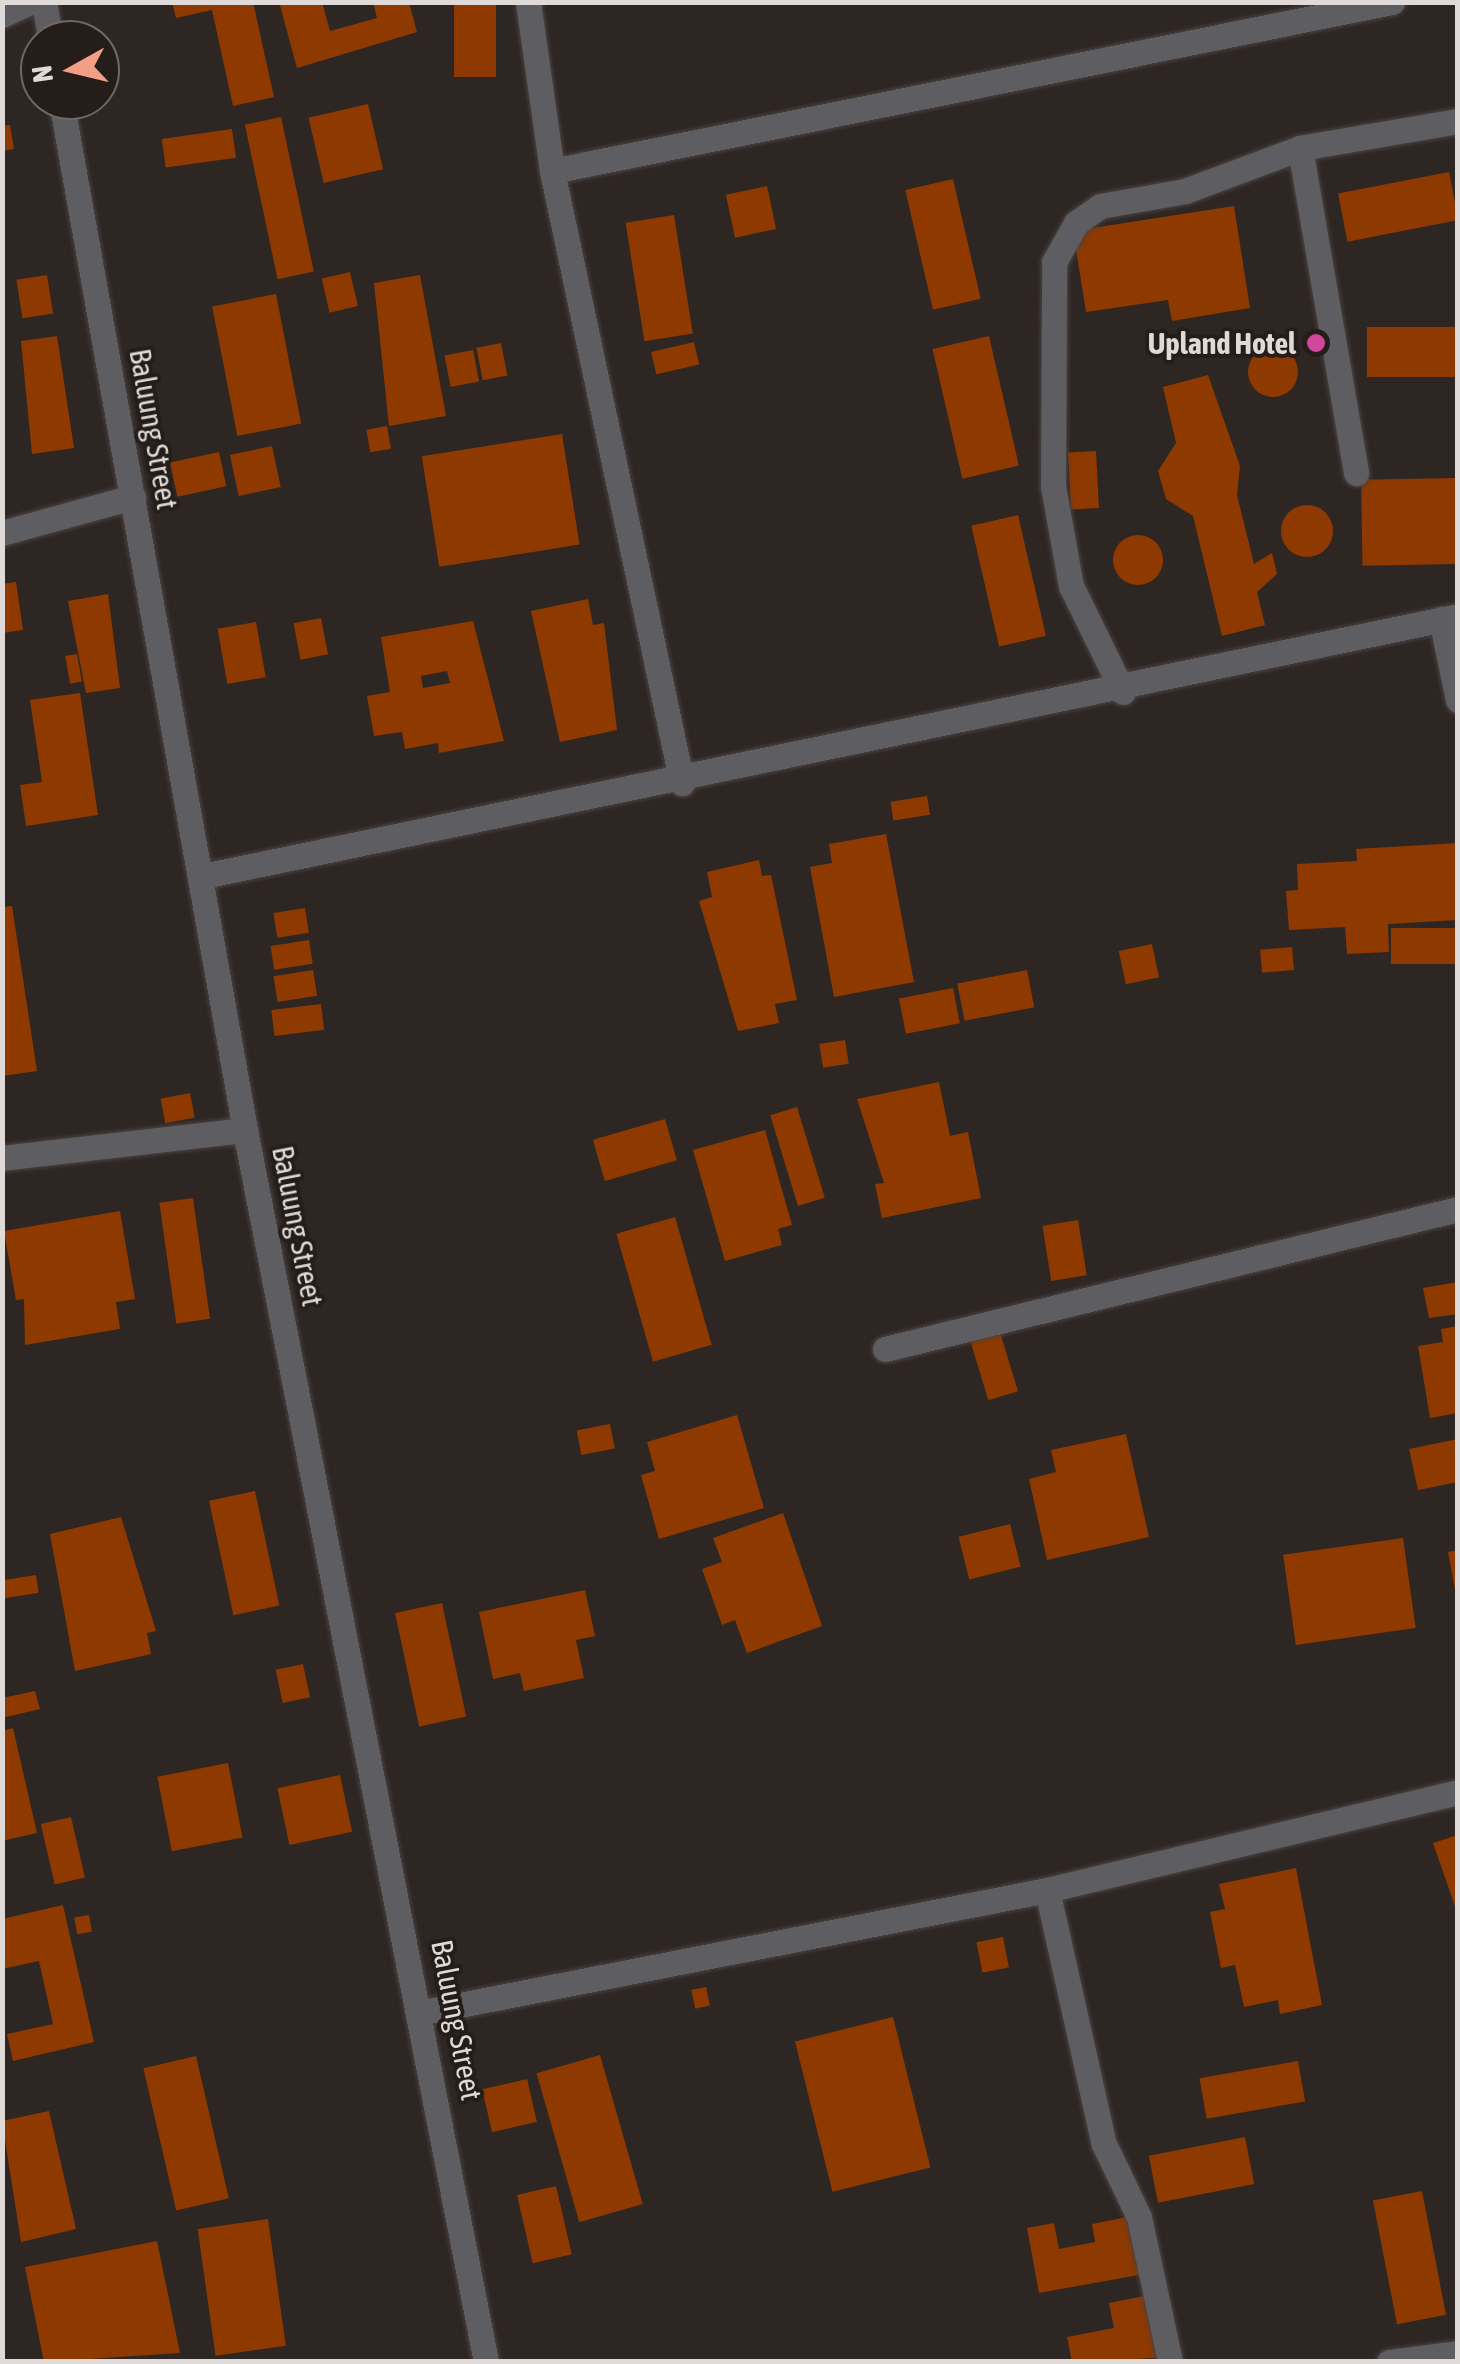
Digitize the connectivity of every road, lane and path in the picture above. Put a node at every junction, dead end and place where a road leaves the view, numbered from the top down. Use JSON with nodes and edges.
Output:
{"nodes":[{"id":1,"x":30,"y":2,"type":"edge"},
{"id":2,"x":528,"y":2,"type":"edge"},
{"id":3,"x":1392,"y":2,"type":"edge"},
{"id":4,"x":2,"y":15,"type":"edge"},
{"id":5,"x":66,"y":120,"type":"edge"},
{"id":6,"x":1458,"y":121,"type":"edge"},
{"id":7,"x":1300,"y":148,"type":"junction"},
{"id":8,"x":552,"y":171,"type":"junction"},
{"id":9,"x":1356,"y":473,"type":"dead end"},
{"id":10,"x":134,"y":497,"type":"junction"},
{"id":11,"x":2,"y":533,"type":"edge"},
{"id":12,"x":1449,"y":618,"type":"edge"},
{"id":13,"x":1122,"y":692,"type":"junction"},
{"id":14,"x":1458,"y":700,"type":"edge"},
{"id":15,"x":682,"y":783,"type":"junction"},
{"id":16,"x":203,"y":876,"type":"junction"},
{"id":17,"x":245,"y":1130,"type":"junction"},
{"id":18,"x":2,"y":1158,"type":"edge"},
{"id":19,"x":1458,"y":1209,"type":"edge"},
{"id":20,"x":885,"y":1349,"type":"dead end"},
{"id":21,"x":1458,"y":1792,"type":"edge"},
{"id":22,"x":1047,"y":1890,"type":"junction"},
{"id":23,"x":424,"y":2012,"type":"junction"},
{"id":24,"x":1458,"y":2353,"type":"edge"},
{"id":25,"x":486,"y":2362,"type":"edge"},
{"id":26,"x":1170,"y":2362,"type":"edge"},
{"id":27,"x":1389,"y":2362,"type":"edge"}],
"edges":[{"from":1,"to":4,"type":"street"},
{"from":2,"to":8,"type":"street"},
{"from":3,"to":8,"type":"street"},
{"from":5,"to":10,"type":"street","name":"Baluung Street"},
{"from":6,"to":7,"type":"street"},
{"from":7,"to":9,"type":"street"},
{"from":7,"to":13,"type":"street"},
{"from":8,"to":15,"type":"street"},
{"from":10,"to":11,"type":"street"},
{"from":10,"to":16,"type":"street","name":"Baluung Street"},
{"from":12,"to":13,"type":"street"},
{"from":12,"to":14,"type":"street"},
{"from":13,"to":15,"type":"street"},
{"from":15,"to":16,"type":"street"},
{"from":16,"to":17,"type":"street","name":"Baluung Street"},
{"from":17,"to":18,"type":"street"},
{"from":17,"to":23,"type":"street","name":"Baluung Street"},
{"from":19,"to":20,"type":"street"},
{"from":21,"to":22,"type":"street"},
{"from":22,"to":23,"type":"street"},
{"from":22,"to":26,"type":"street"},
{"from":23,"to":25,"type":"street","name":"Baluung Street"},
{"from":24,"to":27,"type":"street"}]}
